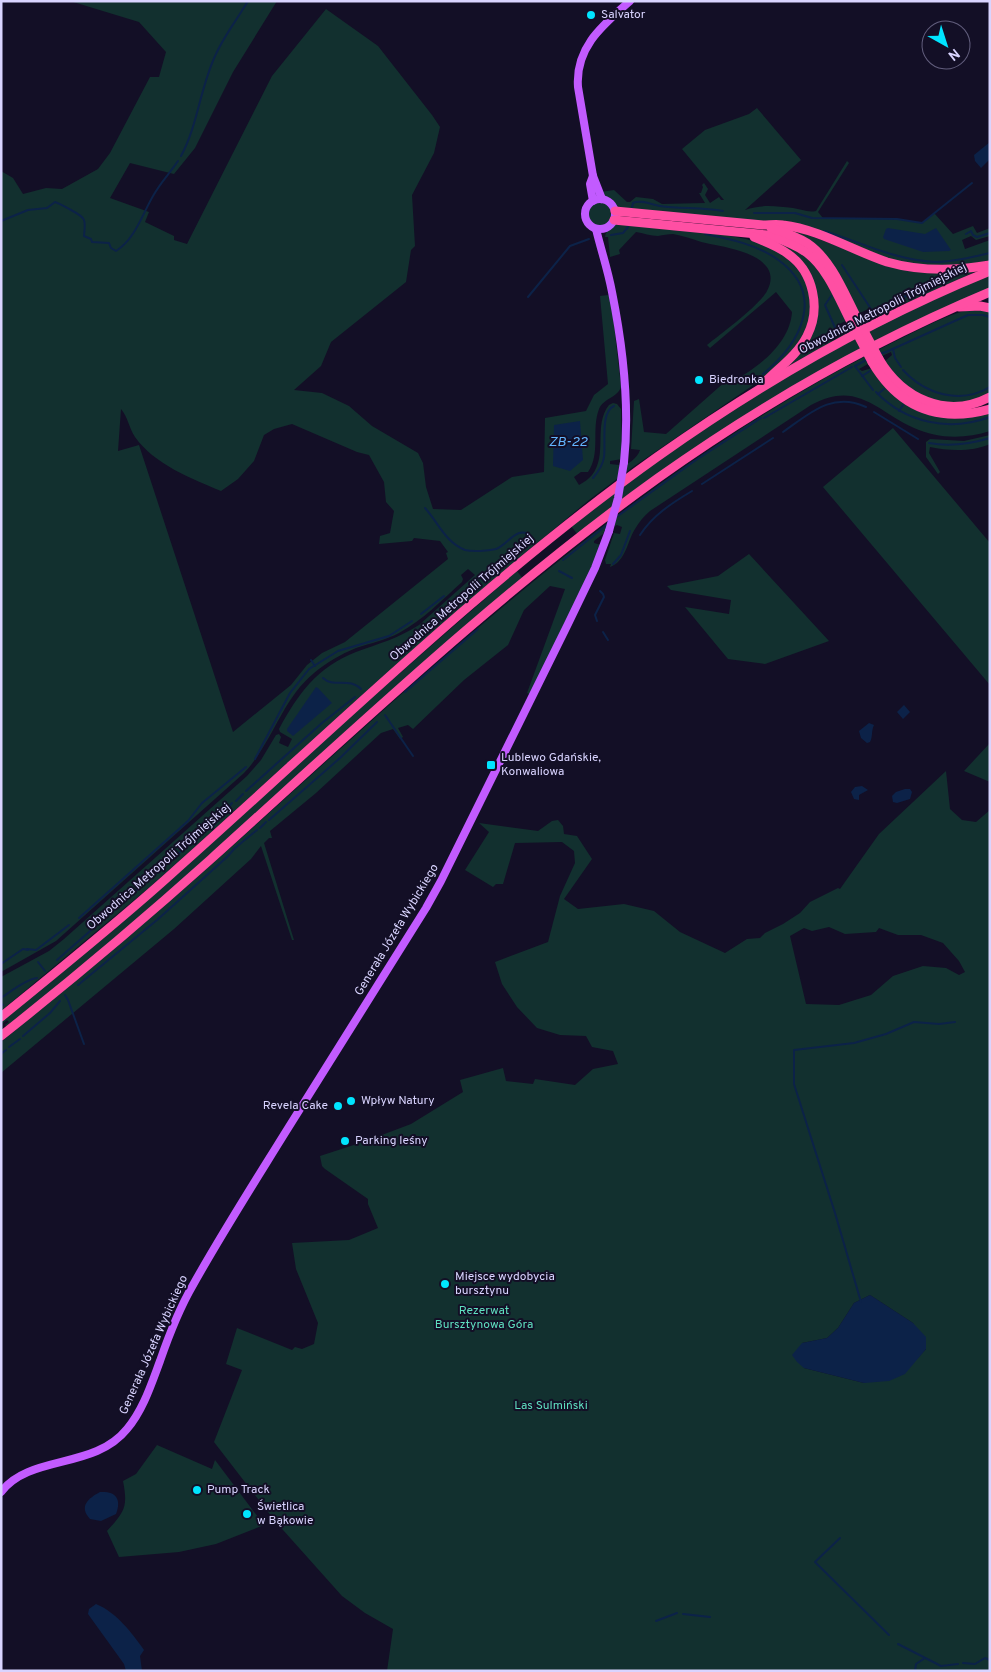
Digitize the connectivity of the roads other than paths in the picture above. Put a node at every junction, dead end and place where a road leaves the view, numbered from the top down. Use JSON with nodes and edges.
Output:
{"nodes":[{"id":1,"x":630,"y":1,"type":"edge"},
{"id":2,"x":593,"y":176,"type":"junction"},
{"id":3,"x":602,"y":199,"type":"junction"},
{"id":4,"x":593,"y":201,"type":"junction"},
{"id":5,"x":614,"y":215,"type":"junction"},
{"id":6,"x":764,"y":225,"type":"junction"},
{"id":7,"x":600,"y":229,"type":"junction"},
{"id":8,"x":744,"y":233,"type":"junction"},
{"id":9,"x":990,"y":265,"type":"edge"},
{"id":10,"x":990,"y":271,"type":"edge"},
{"id":11,"x":990,"y":292,"type":"edge"},
{"id":12,"x":951,"y":308,"type":"junction"},
{"id":13,"x":990,"y":308,"type":"edge"},
{"id":14,"x":854,"y":320,"type":"junction"},
{"id":15,"x":876,"y":360,"type":"junction"},
{"id":16,"x":753,"y":393,"type":"junction"},
{"id":17,"x":990,"y":397,"type":"edge"},
{"id":18,"x":990,"y":409,"type":"edge"},
{"id":19,"x":2,"y":1017,"type":"edge"},
{"id":20,"x":1,"y":1036,"type":"edge"},
{"id":21,"x":1,"y":1492,"type":"edge"}],
"edges":[{"from":1,"to":2,"type":"main road"},
{"from":2,"to":3,"type":"main road"},
{"from":2,"to":4,"type":"main road"},
{"from":3,"to":4,"type":"main road"},
{"from":3,"to":5,"type":"main road"},
{"from":4,"to":7,"type":"main road"},
{"from":5,"to":6,"type":"highway"},
{"from":5,"to":7,"type":"main road"},
{"from":5,"to":8,"type":"highway"},
{"from":6,"to":9,"type":"highway"},
{"from":6,"to":14,"type":"highway"},
{"from":7,"to":21,"type":"main road","name":"Generała Józefa Wybickiego","bridge":true},
{"from":8,"to":14,"type":"highway"},
{"from":8,"to":16,"type":"highway"},
{"from":10,"to":16,"type":"highway","name":"Obwodnica Metropolii Trójmiejskiej"},
{"from":11,"to":12,"type":"highway"},
{"from":12,"to":13,"type":"highway"},
{"from":12,"to":20,"type":"highway"},
{"from":14,"to":15,"type":"highway","bridge":true},
{"from":15,"to":17,"type":"highway"},
{"from":15,"to":18,"type":"highway"},
{"from":16,"to":19,"type":"highway","name":"Obwodnica Metropolii Trójmiejskiej"}]}
